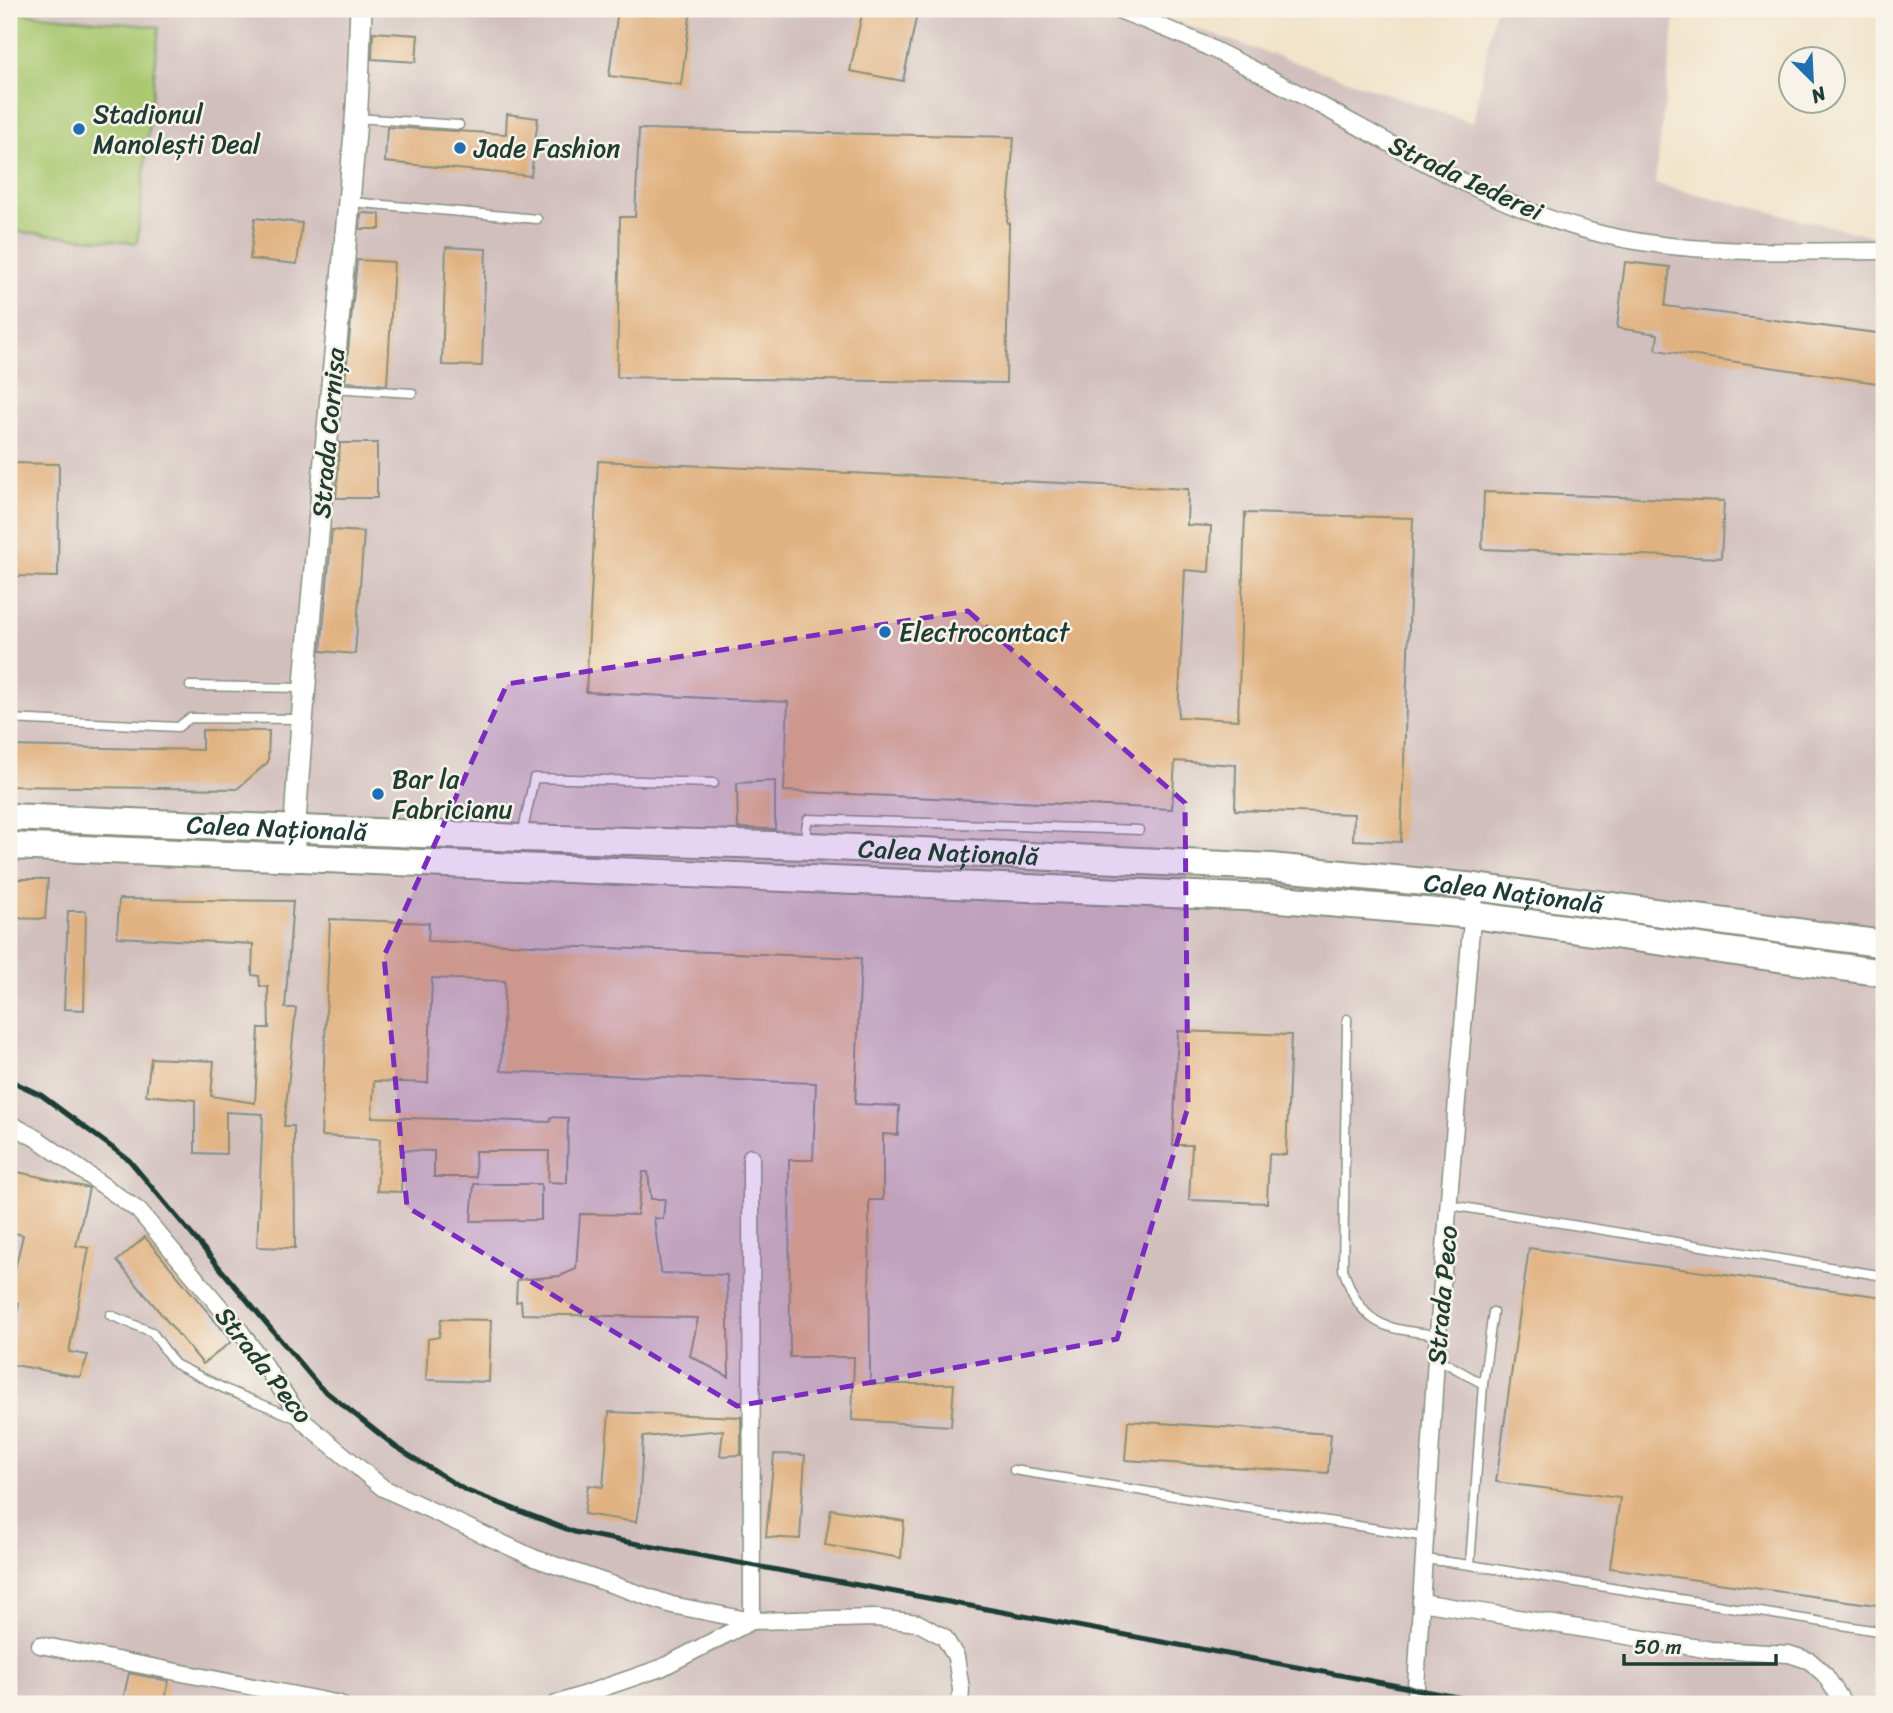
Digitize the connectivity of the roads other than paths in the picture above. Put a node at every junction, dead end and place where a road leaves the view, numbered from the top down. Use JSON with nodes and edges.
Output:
{"nodes":[{"id":1,"x":361,"y":9,"type":"edge"},
{"id":2,"x":1117,"y":9,"type":"edge"},
{"id":3,"x":356,"y":118,"type":"junction"},
{"id":4,"x":459,"y":125,"type":"dead end"},
{"id":5,"x":348,"y":201,"type":"junction"},
{"id":6,"x":537,"y":219,"type":"dead end"},
{"id":7,"x":1884,"y":251,"type":"edge"},
{"id":8,"x":332,"y":388,"type":"junction"},
{"id":9,"x":412,"y":393,"type":"dead end"},
{"id":10,"x":190,"y":686,"type":"dead end"},
{"id":11,"x":303,"y":688,"type":"junction"},
{"id":12,"x":9,"y":719,"type":"edge"},
{"id":13,"x":302,"y":719,"type":"junction"},
{"id":14,"x":714,"y":783,"type":"dead end"},
{"id":15,"x":9,"y":817,"type":"edge"},
{"id":16,"x":295,"y":827,"type":"junction"},
{"id":17,"x":1139,"y":830,"type":"dead end"},
{"id":18,"x":521,"y":838,"type":"junction"},
{"id":19,"x":9,"y":846,"type":"edge"},
{"id":20,"x":810,"y":846,"type":"junction"},
{"id":21,"x":293,"y":857,"type":"junction"},
{"id":22,"x":1476,"y":887,"type":"junction"},
{"id":23,"x":1473,"y":915,"type":"junction"},
{"id":24,"x":1884,"y":944,"type":"edge"},
{"id":25,"x":1884,"y":973,"type":"edge"},
{"id":26,"x":1347,"y":1019,"type":"dead end"},
{"id":27,"x":9,"y":1123,"type":"edge"},
{"id":28,"x":751,"y":1157,"type":"dead end"},
{"id":29,"x":1450,"y":1205,"type":"junction"},
{"id":30,"x":1884,"y":1276,"type":"edge"},
{"id":31,"x":1493,"y":1312,"type":"dead end"},
{"id":32,"x":110,"y":1315,"type":"dead end"},
{"id":33,"x":1439,"y":1335,"type":"junction"},
{"id":34,"x":1436,"y":1358,"type":"junction"},
{"id":35,"x":1483,"y":1384,"type":"junction"},
{"id":36,"x":304,"y":1422,"type":"junction"},
{"id":37,"x":1014,"y":1470,"type":"dead end"},
{"id":38,"x":1426,"y":1537,"type":"junction"},
{"id":39,"x":1424,"y":1559,"type":"junction"},
{"id":40,"x":1470,"y":1565,"type":"junction"},
{"id":41,"x":1421,"y":1602,"type":"junction"},
{"id":42,"x":752,"y":1621,"type":"junction"},
{"id":43,"x":1884,"y":1632,"type":"edge"},
{"id":44,"x":40,"y":1645,"type":"dead end"},
{"id":45,"x":340,"y":1704,"type":"edge"},
{"id":46,"x":556,"y":1704,"type":"edge"},
{"id":47,"x":960,"y":1704,"type":"edge"},
{"id":48,"x":1415,"y":1704,"type":"edge"},
{"id":49,"x":1844,"y":1704,"type":"edge"}],
"edges":[{"from":1,"to":3,"type":"street","name":"Strada Cornișa"},
{"from":2,"to":7,"type":"street","name":"Strada Iederei"},
{"from":3,"to":4,"type":"lane"},
{"from":3,"to":5,"type":"street","name":"Strada Cornișa"},
{"from":5,"to":6,"type":"lane"},
{"from":5,"to":8,"type":"street","name":"Strada Cornișa"},
{"from":8,"to":9,"type":"lane"},
{"from":8,"to":11,"type":"street","name":"Strada Cornișa"},
{"from":10,"to":11,"type":"lane"},
{"from":11,"to":13,"type":"street","name":"Strada Cornișa"},
{"from":12,"to":13,"type":"lane"},
{"from":13,"to":16,"type":"street","name":"Strada Cornișa"},
{"from":14,"to":18,"type":"lane"},
{"from":15,"to":16,"type":"main road","name":"Calea Națională"},
{"from":16,"to":18,"type":"main road","name":"Calea Națională"},
{"from":16,"to":21,"type":"street","name":"Strada Cornișa"},
{"from":17,"to":20,"type":"lane"},
{"from":18,"to":20,"type":"main road","name":"Calea Națională"},
{"from":19,"to":21,"type":"main road","name":"Calea Națională"},
{"from":20,"to":22,"type":"main road","name":"Calea Națională"},
{"from":21,"to":23,"type":"main road","name":"Calea Națională"},
{"from":22,"to":23,"type":"street","name":"Strada Peco"},
{"from":22,"to":24,"type":"main road","name":"Calea Națională"},
{"from":23,"to":25,"type":"main road","name":"Calea Națională"},
{"from":23,"to":29,"type":"street","name":"Strada Peco"},
{"from":26,"to":33,"type":"lane"},
{"from":27,"to":36,"type":"street","name":"Strada Peco"},
{"from":28,"to":42,"type":"street"},
{"from":29,"to":30,"type":"lane"},
{"from":29,"to":33,"type":"street","name":"Strada Peco"},
{"from":31,"to":35,"type":"lane"},
{"from":32,"to":36,"type":"lane"},
{"from":33,"to":34,"type":"street","name":"Strada Peco"},
{"from":34,"to":35,"type":"lane"},
{"from":34,"to":38,"type":"street","name":"Strada Peco"},
{"from":35,"to":40,"type":"lane"},
{"from":36,"to":42,"type":"street","name":"Strada Peco"},
{"from":37,"to":38,"type":"lane"},
{"from":38,"to":39,"type":"street","name":"Strada Peco"},
{"from":39,"to":40,"type":"lane"},
{"from":39,"to":41,"type":"street","name":"Strada Peco"},
{"from":40,"to":43,"type":"lane"},
{"from":41,"to":48,"type":"street","name":"Strada Peco"},
{"from":41,"to":49,"type":"street"},
{"from":42,"to":46,"type":"street","name":"Strada Peco"},
{"from":42,"to":47,"type":"street","name":"Strada Peco"},
{"from":44,"to":45,"type":"street"}]}
